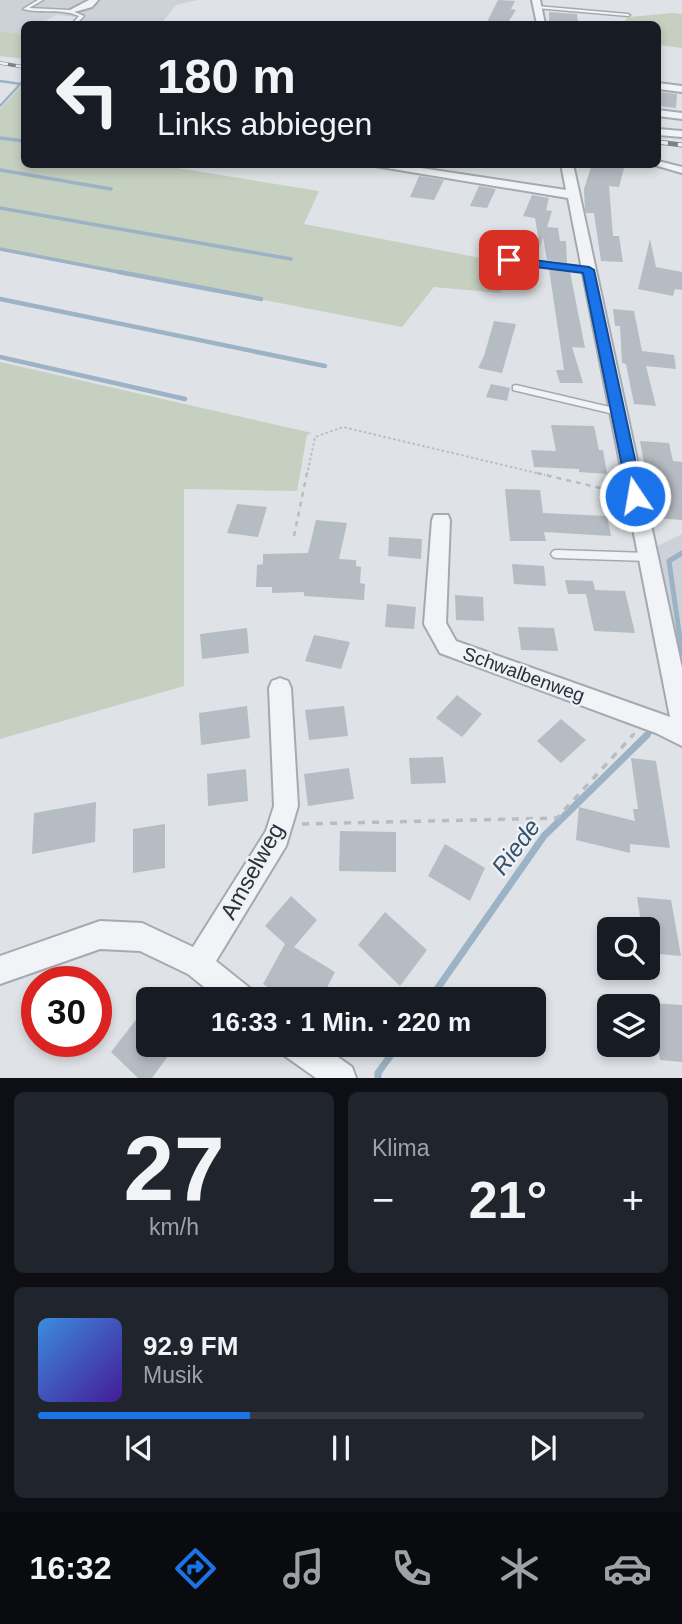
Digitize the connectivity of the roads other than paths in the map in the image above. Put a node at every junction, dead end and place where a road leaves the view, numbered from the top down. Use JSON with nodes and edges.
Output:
{"nodes":[{"id":1,"x":41,"y":0,"type":"edge"},
{"id":2,"x":94,"y":0,"type":"edge"},
{"id":3,"x":537,"y":4,"type":"edge"},
{"id":4,"x":74,"y":10,"type":"junction"},
{"id":5,"x":628,"y":15,"type":"dead end"},
{"id":6,"x":77,"y":21,"type":"edge"},
{"id":7,"x":661,"y":86,"type":"edge"},
{"id":8,"x":682,"y":89,"type":"edge"},
{"id":9,"x":661,"y":113,"type":"edge"},
{"id":10,"x":682,"y":116,"type":"edge"},
{"id":11,"x":661,"y":132,"type":"edge"},
{"id":12,"x":682,"y":134,"type":"edge"},
{"id":13,"x":661,"y":165,"type":"edge"},
{"id":14,"x":394,"y":168,"type":"edge"},
{"id":15,"x":568,"y":168,"type":"edge"},
{"id":16,"x":682,"y":170,"type":"edge"},
{"id":17,"x":573,"y":195,"type":"junction"},
{"id":18,"x":509,"y":244,"type":"dead end"},
{"id":19,"x":589,"y":270,"type":"junction"},
{"id":20,"x":516,"y":388,"type":"dead end"},
{"id":21,"x":618,"y":412,"type":"junction"},
{"id":22,"x":441,"y":520,"type":"dead end"},
{"id":23,"x":556,"y":554,"type":"dead end"},
{"id":24,"x":648,"y":557,"type":"junction"},
{"id":25,"x":280,"y":688,"type":"dead end"},
{"id":26,"x":682,"y":721,"type":"edge"},
{"id":27,"x":682,"y":735,"type":"edge"},
{"id":28,"x":198,"y":964,"type":"junction"},
{"id":29,"x":0,"y":970,"type":"edge"},
{"id":30,"x":226,"y":987,"type":"edge"},
{"id":31,"x":312,"y":1057,"type":"edge"},
{"id":32,"x":341,"y":1078,"type":"edge"}],
"edges":[{"from":1,"to":4,"type":"lane"},
{"from":2,"to":4,"type":"street"},
{"from":3,"to":5,"type":"lane"},
{"from":4,"to":6,"type":"lane"},
{"from":7,"to":8,"type":"street"},
{"from":9,"to":10,"type":"street"},
{"from":11,"to":12,"type":"street"},
{"from":13,"to":16,"type":"street"},
{"from":14,"to":17,"type":"street"},
{"from":15,"to":17,"type":"street"},
{"from":17,"to":19,"type":"street"},
{"from":18,"to":19,"type":"lane"},
{"from":19,"to":21,"type":"street"},
{"from":20,"to":21,"type":"lane"},
{"from":21,"to":24,"type":"street"},
{"from":22,"to":27,"type":"street","name":"Schwalbenweg"},
{"from":23,"to":24,"type":"lane"},
{"from":24,"to":26,"type":"street"},
{"from":25,"to":28,"type":"street","name":"Amselweg"},
{"from":28,"to":29,"type":"street"},
{"from":28,"to":30,"type":"street"},
{"from":31,"to":32,"type":"street"}]}
